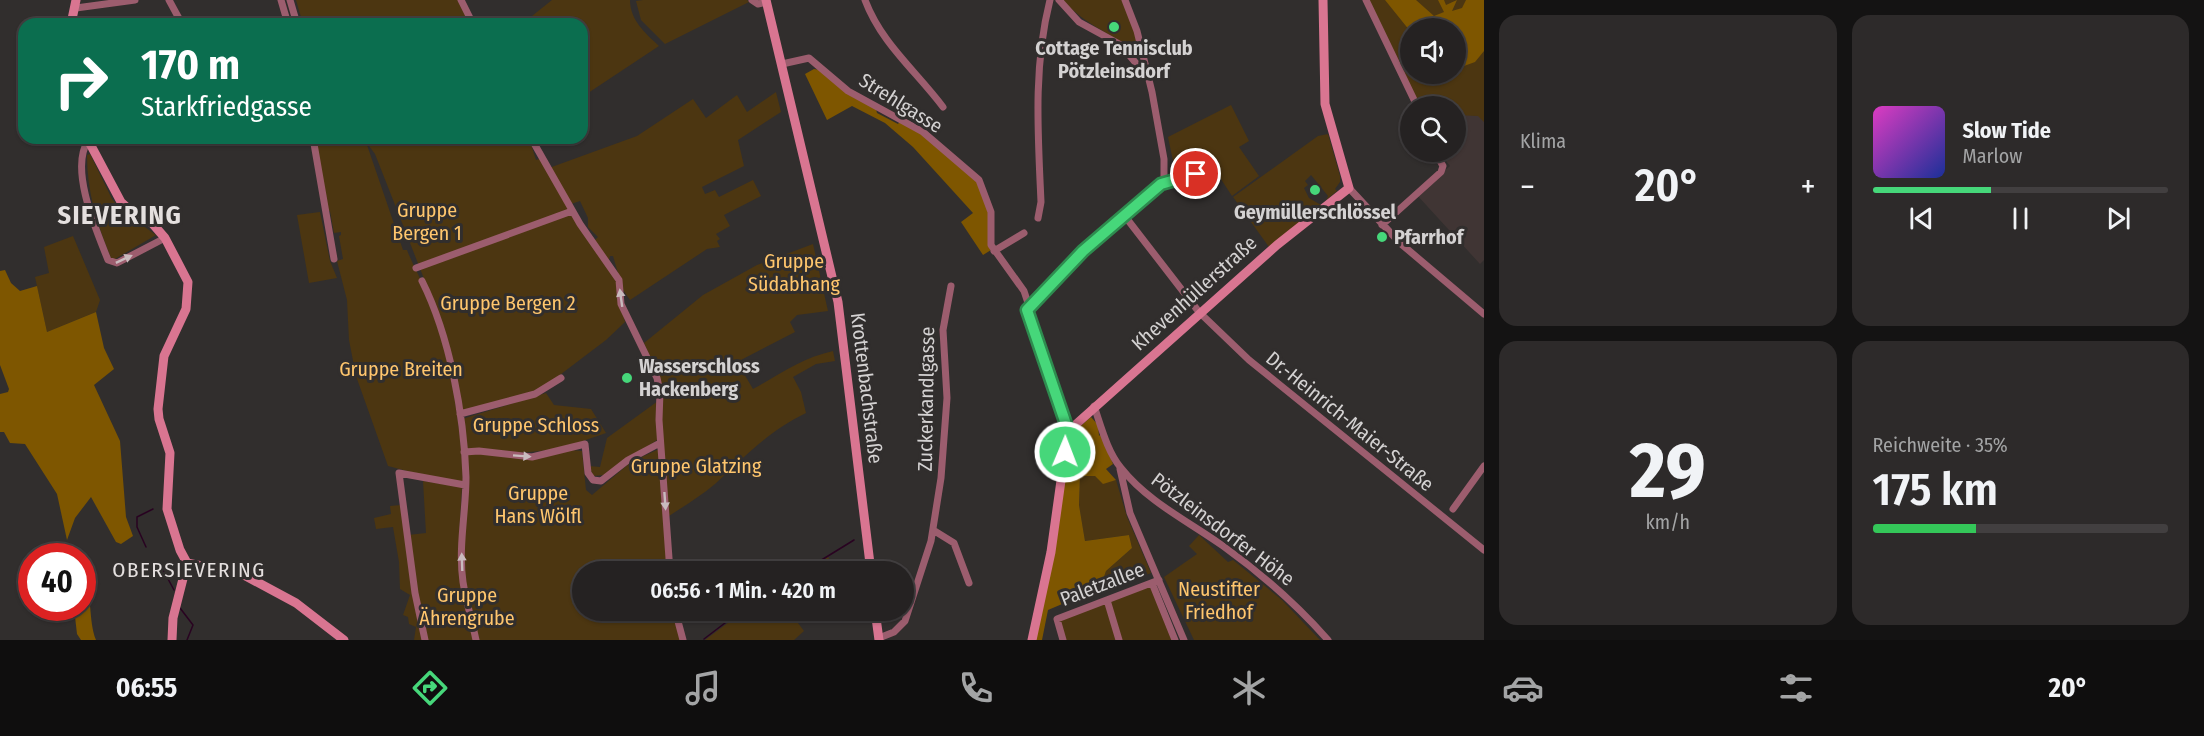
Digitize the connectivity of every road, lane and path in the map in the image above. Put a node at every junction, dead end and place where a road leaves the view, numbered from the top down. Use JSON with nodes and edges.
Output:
{"nodes":[{"id":1,"x":135,"y":0,"type":"edge"},
{"id":2,"x":169,"y":0,"type":"edge"},
{"id":3,"x":281,"y":0,"type":"edge"},
{"id":4,"x":290,"y":0,"type":"edge"},
{"id":5,"x":460,"y":0,"type":"edge"},
{"id":6,"x":752,"y":0,"type":"edge"},
{"id":7,"x":866,"y":0,"type":"edge"},
{"id":8,"x":1050,"y":0,"type":"edge"},
{"id":9,"x":1059,"y":0,"type":"edge"},
{"id":10,"x":1125,"y":0,"type":"edge"},
{"id":11,"x":1323,"y":0,"type":"edge"},
{"id":12,"x":1366,"y":0,"type":"edge"},
{"id":13,"x":766,"y":1,"type":"edge"},
{"id":14,"x":76,"y":4,"type":"edge"},
{"id":15,"x":179,"y":18,"type":"edge"},
{"id":16,"x":286,"y":18,"type":"edge"},
{"id":17,"x":295,"y":18,"type":"edge"},
{"id":18,"x":470,"y":18,"type":"edge"},
{"id":19,"x":782,"y":64,"type":"junction"},
{"id":20,"x":1147,"y":78,"type":"junction"},
{"id":21,"x":1412,"y":96,"type":"edge"},
{"id":22,"x":943,"y":107,"type":"dead end"},
{"id":23,"x":86,"y":144,"type":"edge"},
{"id":24,"x":90,"y":144,"type":"edge"},
{"id":25,"x":314,"y":144,"type":"edge"},
{"id":26,"x":534,"y":144,"type":"edge"},
{"id":27,"x":1441,"y":162,"type":"edge"},
{"id":28,"x":1211,"y":169,"type":"dead end"},
{"id":29,"x":1161,"y":184,"type":"junction"},
{"id":30,"x":1349,"y":188,"type":"junction"},
{"id":31,"x":572,"y":211,"type":"junction"},
{"id":32,"x":1124,"y":215,"type":"junction"},
{"id":33,"x":1038,"y":218,"type":"dead end"},
{"id":34,"x":1382,"y":225,"type":"junction"},
{"id":35,"x":1024,"y":232,"type":"dead end"},
{"id":36,"x":165,"y":237,"type":"junction"},
{"id":37,"x":994,"y":251,"type":"junction"},
{"id":38,"x":334,"y":259,"type":"dead end"},
{"id":39,"x":417,"y":268,"type":"dead end"},
{"id":40,"x":422,"y":281,"type":"dead end"},
{"id":41,"x":951,"y":286,"type":"dead end"},
{"id":42,"x":1029,"y":306,"type":"junction"},
{"id":43,"x":1199,"y":312,"type":"junction"},
{"id":44,"x":1484,"y":314,"type":"edge"},
{"id":45,"x":561,"y":378,"type":"dead end"},
{"id":46,"x":1094,"y":406,"type":"junction"},
{"id":47,"x":460,"y":414,"type":"junction"},
{"id":48,"x":1069,"y":433,"type":"junction"},
{"id":49,"x":660,"y":443,"type":"junction"},
{"id":50,"x":464,"y":452,"type":"junction"},
{"id":51,"x":1120,"y":466,"type":"junction"},
{"id":52,"x":1484,"y":466,"type":"edge"},
{"id":53,"x":465,"y":485,"type":"junction"},
{"id":54,"x":1453,"y":508,"type":"dead end"},
{"id":55,"x":933,"y":530,"type":"junction"},
{"id":56,"x":1484,"y":550,"type":"edge"},
{"id":57,"x":669,"y":561,"type":"edge"},
{"id":58,"x":870,"y":561,"type":"edge"},
{"id":59,"x":187,"y":563,"type":"junction"},
{"id":60,"x":1156,"y":581,"type":"junction"},
{"id":61,"x":969,"y":583,"type":"dead end"},
{"id":62,"x":1107,"y":600,"type":"junction"},
{"id":63,"x":678,"y":621,"type":"edge"},
{"id":64,"x":877,"y":621,"type":"edge"},
{"id":65,"x":879,"y":639,"type":"edge"},
{"id":66,"x":172,"y":640,"type":"edge"},
{"id":67,"x":344,"y":640,"type":"edge"},
{"id":68,"x":425,"y":640,"type":"edge"},
{"id":69,"x":476,"y":640,"type":"edge"},
{"id":70,"x":683,"y":640,"type":"edge"},
{"id":71,"x":1032,"y":640,"type":"edge"},
{"id":72,"x":1063,"y":640,"type":"edge"},
{"id":73,"x":1119,"y":640,"type":"edge"},
{"id":74,"x":1175,"y":640,"type":"edge"},
{"id":75,"x":1184,"y":640,"type":"edge"},
{"id":76,"x":1328,"y":640,"type":"edge"}],
"edges":[{"from":1,"to":14,"type":"street"},
{"from":2,"to":15,"type":"street"},
{"from":3,"to":16,"type":"street"},
{"from":4,"to":17,"type":"street"},
{"from":5,"to":18,"type":"street"},
{"from":6,"to":13,"type":"street"},
{"from":7,"to":22,"type":"street"},
{"from":8,"to":33,"type":"street"},
{"from":9,"to":20,"type":"street"},
{"from":10,"to":20,"type":"street"},
{"from":11,"to":30,"type":"main road"},
{"from":12,"to":21,"type":"street"},
{"from":13,"to":19,"type":"main road","name":"Krottenbachstraße"},
{"from":19,"to":37,"type":"street","name":"Strehlgasse"},
{"from":19,"to":58,"type":"main road","name":"Krottenbachstraße"},
{"from":20,"to":29,"type":"street"},
{"from":23,"to":36,"type":"street","one_way":true},
{"from":24,"to":36,"type":"main road"},
{"from":25,"to":38,"type":"street"},
{"from":26,"to":31,"type":"street"},
{"from":27,"to":34,"type":"street"},
{"from":28,"to":29,"type":"street"},
{"from":29,"to":32,"type":"street"},
{"from":30,"to":34,"type":"street"},
{"from":30,"to":43,"type":"main road","name":"Khevenhüllerstraße"},
{"from":31,"to":39,"type":"street"},
{"from":49,"to":31,"type":"street","one_way":true},
{"from":32,"to":42,"type":"street"},
{"from":32,"to":43,"type":"street","name":"Dr.-Heinrich-Maier-Straße"},
{"from":34,"to":44,"type":"street"},
{"from":35,"to":37,"type":"street"},
{"from":36,"to":59,"type":"main road"},
{"from":37,"to":42,"type":"street"},
{"from":40,"to":47,"type":"street"},
{"from":41,"to":55,"type":"street","name":"Zuckerkandlgasse"},
{"from":42,"to":48,"type":"street"},
{"from":43,"to":46,"type":"main road","name":"Khevenhüllerstraße"},
{"from":43,"to":56,"type":"street","name":"Dr.-Heinrich-Maier-Straße"},
{"from":45,"to":47,"type":"street"},
{"from":46,"to":48,"type":"main road","name":"Khevenhüllerstraße"},
{"from":46,"to":51,"type":"street","name":"Pötzleinsdorfer Höhe"},
{"from":47,"to":50,"type":"street"},
{"from":48,"to":71,"type":"main road"},
{"from":50,"to":49,"type":"street","one_way":true},
{"from":49,"to":57,"type":"street","one_way":true},
{"from":50,"to":53,"type":"street"},
{"from":51,"to":60,"type":"street"},
{"from":51,"to":76,"type":"street","name":"Pötzleinsdorfer Höhe"},
{"from":52,"to":54,"type":"street"},
{"from":53,"to":68,"type":"street"},
{"from":69,"to":53,"type":"street","one_way":true},
{"from":55,"to":61,"type":"street"},
{"from":55,"to":65,"type":"street","name":"Zuckerkandlgasse"},
{"from":59,"to":66,"type":"main road"},
{"from":59,"to":67,"type":"main road"},
{"from":60,"to":62,"type":"street","name":"Paletzallee"},
{"from":60,"to":74,"type":"street"},
{"from":60,"to":75,"type":"street"},
{"from":62,"to":72,"type":"street","name":"Paletzallee"},
{"from":62,"to":73,"type":"street"},
{"from":63,"to":70,"type":"street"},
{"from":64,"to":65,"type":"main road"}]}
